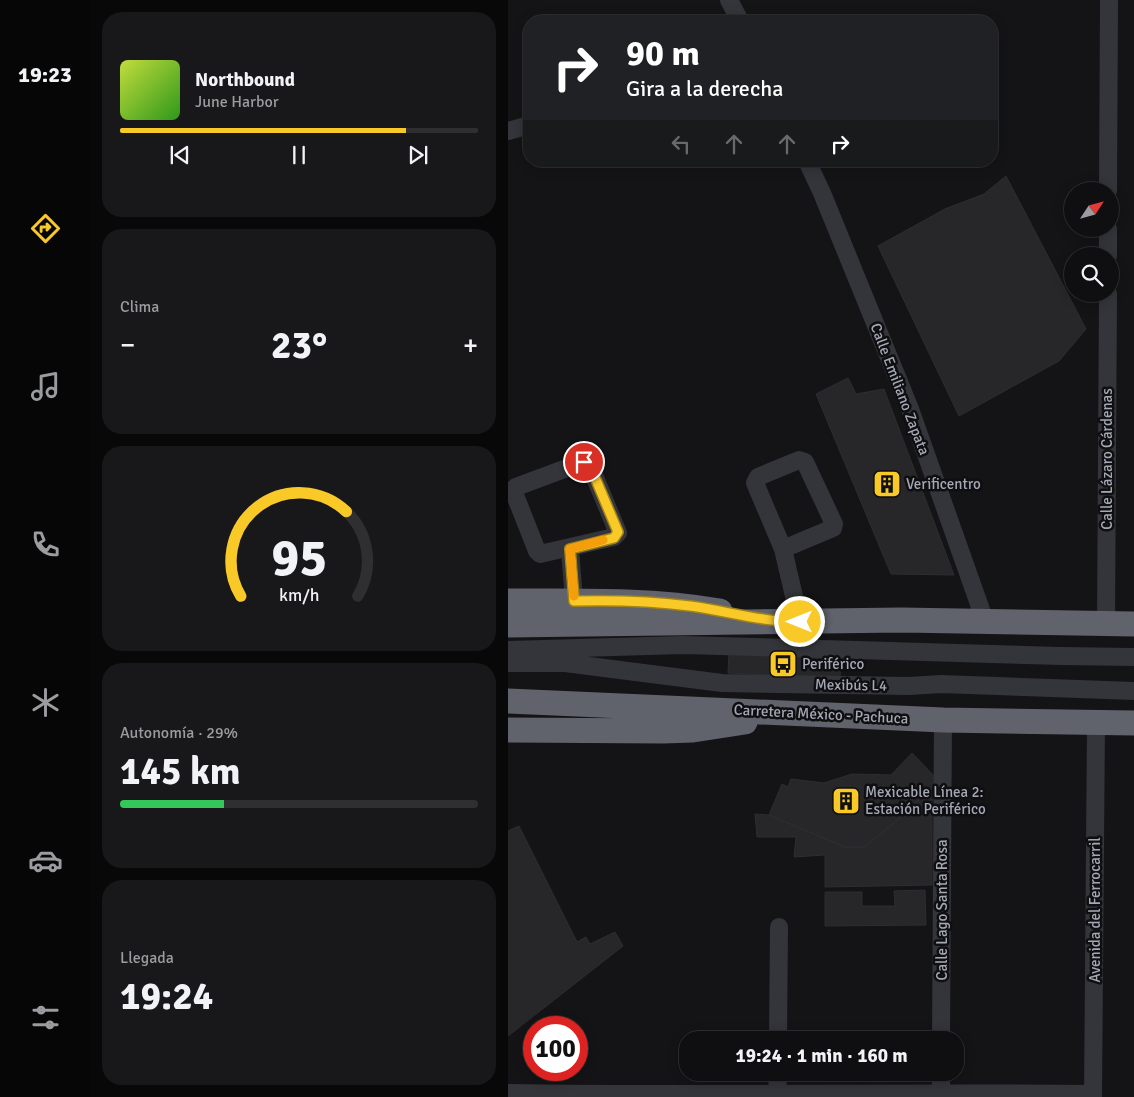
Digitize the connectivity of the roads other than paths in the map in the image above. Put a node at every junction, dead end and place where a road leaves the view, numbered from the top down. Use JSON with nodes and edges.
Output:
{"nodes":[{"id":1,"x":729,"y":0,"type":"edge"},
{"id":2,"x":1109,"y":0,"type":"edge"},
{"id":3,"x":737,"y":15,"type":"edge"},
{"id":4,"x":523,"y":127,"type":"edge"},
{"id":5,"x":508,"y":131,"type":"edge"},
{"id":6,"x":810,"y":167,"type":"edge"},
{"id":7,"x":1108,"y":182,"type":"edge"},
{"id":8,"x":1108,"y":302,"type":"edge"},
{"id":9,"x":570,"y":549,"type":"junction"},
{"id":10,"x":784,"y":549,"type":"junction"},
{"id":11,"x":508,"y":601,"type":"edge"},
{"id":12,"x":574,"y":601,"type":"junction"},
{"id":13,"x":984,"y":621,"type":"junction"},
{"id":14,"x":789,"y":622,"type":"junction"},
{"id":15,"x":1106,"y":624,"type":"junction"},
{"id":16,"x":1134,"y":624,"type":"edge"},
{"id":17,"x":508,"y":625,"type":"edge"},
{"id":18,"x":512,"y":656,"type":"edge"},
{"id":19,"x":1134,"y":656,"type":"edge"},
{"id":20,"x":1134,"y":691,"type":"edge"},
{"id":21,"x":508,"y":701,"type":"edge"},
{"id":22,"x":778,"y":713,"type":"junction"},
{"id":23,"x":942,"y":720,"type":"junction"},
{"id":24,"x":1096,"y":723,"type":"junction"},
{"id":25,"x":1134,"y":723,"type":"edge"},
{"id":26,"x":508,"y":730,"type":"edge"},
{"id":27,"x":779,"y":927,"type":"dead end"},
{"id":28,"x":778,"y":1031,"type":"edge"},
{"id":29,"x":941,"y":1031,"type":"edge"},
{"id":30,"x":778,"y":1081,"type":"edge"},
{"id":31,"x":941,"y":1081,"type":"edge"},
{"id":32,"x":941,"y":1092,"type":"junction"},
{"id":33,"x":508,"y":1093,"type":"edge"},
{"id":34,"x":778,"y":1095,"type":"junction"},
{"id":35,"x":678,"y":1096,"type":"edge"},
{"id":36,"x":1093,"y":1096,"type":"edge"}],
"edges":[{"from":1,"to":3,"type":"street"},
{"from":2,"to":7,"type":"street"},
{"from":4,"to":5,"type":"street"},
{"from":6,"to":13,"type":"street","name":"Calle Emiliano Zapata"},
{"from":8,"to":15,"type":"street","name":"Calle Lázaro Cárdenas"},
{"from":9,"to":9,"type":"street"},
{"from":9,"to":12,"type":"street"},
{"from":10,"to":10,"type":"street"},
{"from":10,"to":14,"type":"street"},
{"from":11,"to":12,"type":"highway"},
{"from":12,"to":14,"type":"highway"},
{"from":13,"to":14,"type":"highway"},
{"from":13,"to":15,"type":"highway"},
{"from":14,"to":17,"type":"highway"},
{"from":15,"to":16,"type":"highway"},
{"from":18,"to":19,"type":"street","name":"Mexibús L4"},
{"from":18,"to":20,"type":"street","name":"Mexibús L4"},
{"from":21,"to":22,"type":"highway","name":"Carretera México - Pachuca"},
{"from":22,"to":23,"type":"highway","name":"Carretera México - Pachuca"},
{"from":22,"to":26,"type":"highway"},
{"from":23,"to":24,"type":"highway","name":"Carretera México - Pachuca"},
{"from":23,"to":29,"type":"street","name":"Calle Lago Santa Rosa"},
{"from":24,"to":25,"type":"highway","name":"Carretera México - Pachuca"},
{"from":24,"to":36,"type":"street","name":"Avenida del Ferrocarril"},
{"from":27,"to":28,"type":"street"},
{"from":30,"to":34,"type":"street"},
{"from":31,"to":32,"type":"street"},
{"from":32,"to":34,"type":"street"},
{"from":32,"to":36,"type":"street"},
{"from":33,"to":35,"type":"street"},
{"from":34,"to":35,"type":"street"}]}
